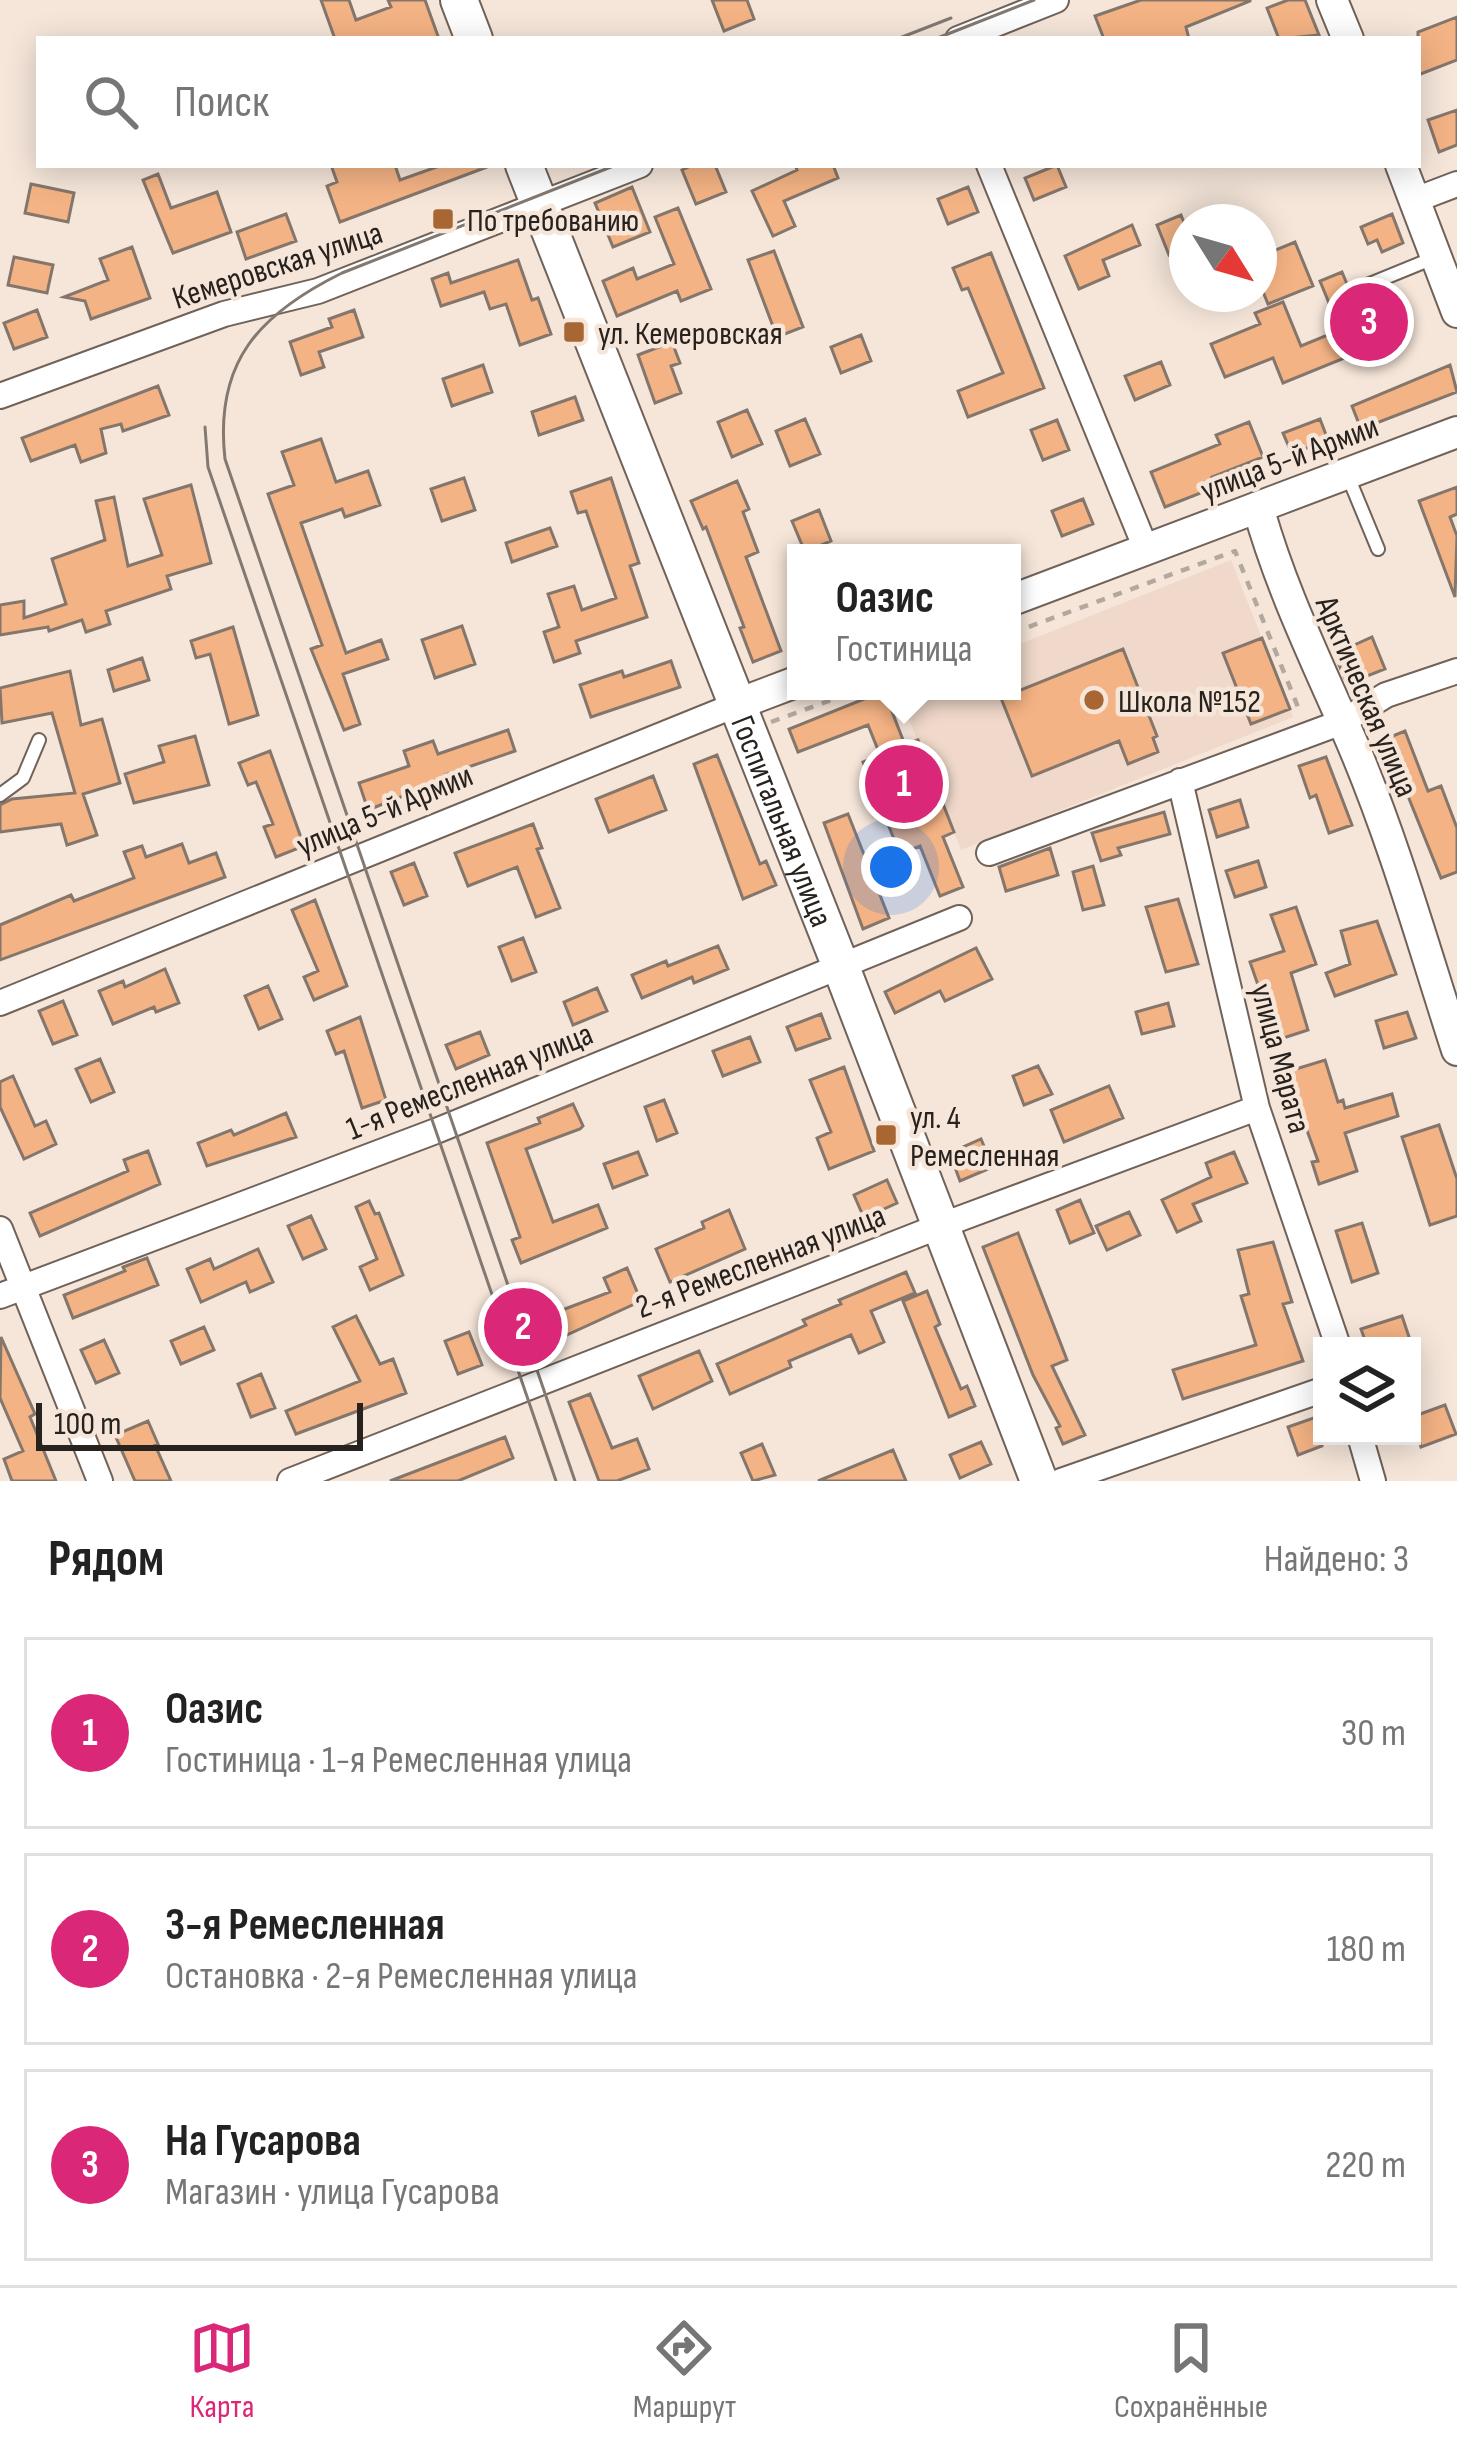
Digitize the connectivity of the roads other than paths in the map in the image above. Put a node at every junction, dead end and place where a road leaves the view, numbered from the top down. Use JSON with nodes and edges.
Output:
{"nodes":[{"id":1,"x":459,"y":0,"type":"edge"},
{"id":2,"x":1056,"y":0,"type":"edge"},
{"id":3,"x":1332,"y":0,"type":"edge"},
{"id":4,"x":473,"y":36,"type":"edge"},
{"id":5,"x":966,"y":36,"type":"edge"},
{"id":6,"x":1347,"y":36,"type":"edge"},
{"id":7,"x":525,"y":168,"type":"edge"},
{"id":8,"x":632,"y":168,"type":"edge"},
{"id":9,"x":990,"y":168,"type":"edge"},
{"id":10,"x":1402,"y":168,"type":"edge"},
{"id":11,"x":1457,"y":184,"type":"edge"},
{"id":12,"x":1415,"y":200,"type":"junction"},
{"id":13,"x":541,"y":204,"type":"junction"},
{"id":14,"x":1437,"y":257,"type":"junction"},
{"id":15,"x":1365,"y":286,"type":"dead end"},
{"id":16,"x":1457,"y":312,"type":"edge"},
{"id":17,"x":0,"y":396,"type":"edge"},
{"id":18,"x":1457,"y":432,"type":"edge"},
{"id":19,"x":1347,"y":473,"type":"junction"},
{"id":20,"x":1258,"y":507,"type":"junction"},
{"id":21,"x":1147,"y":549,"type":"junction"},
{"id":22,"x":1378,"y":550,"type":"dead end"},
{"id":23,"x":1021,"y":597,"type":"edge"},
{"id":24,"x":1457,"y":671,"type":"edge"},
{"id":25,"x":787,"y":688,"type":"edge"},
{"id":26,"x":743,"y":717,"type":"junction"},
{"id":27,"x":1342,"y":722,"type":"junction"},
{"id":28,"x":39,"y":740,"type":"dead end"},
{"id":29,"x":1180,"y":781,"type":"junction"},
{"id":30,"x":0,"y":795,"type":"edge"},
{"id":31,"x":989,"y":853,"type":"dead end"},
{"id":32,"x":959,"y":918,"type":"dead end"},
{"id":33,"x":841,"y":967,"type":"junction"},
{"id":34,"x":0,"y":1003,"type":"edge"},
{"id":35,"x":1457,"y":1050,"type":"edge"},
{"id":36,"x":1257,"y":1108,"type":"junction"},
{"id":37,"x":940,"y":1226,"type":"junction"},
{"id":38,"x":0,"y":1229,"type":"edge"},
{"id":39,"x":11,"y":1291,"type":"edge"},
{"id":40,"x":1335,"y":1337,"type":"edge"},
{"id":41,"x":1313,"y":1393,"type":"edge"},
{"id":42,"x":1363,"y":1445,"type":"edge"},
{"id":43,"x":100,"y":1481,"type":"edge"},
{"id":44,"x":290,"y":1481,"type":"edge"},
{"id":45,"x":1039,"y":1481,"type":"edge"},
{"id":46,"x":1060,"y":1481,"type":"edge"},
{"id":47,"x":1373,"y":1481,"type":"edge"}],
"edges":[{"from":1,"to":4,"type":"main road"},
{"from":2,"to":5,"type":"street"},
{"from":3,"to":6,"type":"street"},
{"from":7,"to":13,"type":"main road","name":"Госпитальная улица"},
{"from":8,"to":13,"type":"street","name":"Кемеровская улица"},
{"from":9,"to":21,"type":"street"},
{"from":10,"to":12,"type":"street"},
{"from":11,"to":12,"type":"street"},
{"from":12,"to":14,"type":"street"},
{"from":13,"to":17,"type":"street","name":"Кемеровская улица"},
{"from":13,"to":26,"type":"main road","name":"Госпитальная улица"},
{"from":14,"to":15,"type":"lane"},
{"from":14,"to":16,"type":"street"},
{"from":18,"to":19,"type":"street","name":"улица 5-й Армии"},
{"from":19,"to":20,"type":"street","name":"улица 5-й Армии"},
{"from":19,"to":22,"type":"lane"},
{"from":20,"to":21,"type":"street","name":"улица 5-й Армии"},
{"from":20,"to":27,"type":"street","name":"Арктическая улица"},
{"from":21,"to":23,"type":"street","name":"улица 5-й Армии"},
{"from":24,"to":27,"type":"street"},
{"from":25,"to":26,"type":"street","name":"улица 5-й Армии"},
{"from":26,"to":33,"type":"main road","name":"Госпитальная улица"},
{"from":26,"to":34,"type":"street","name":"улица 5-й Армии"},
{"from":27,"to":29,"type":"street"},
{"from":27,"to":35,"type":"street","name":"Арктическая улица"},
{"from":28,"to":30,"type":"lane"},
{"from":29,"to":31,"type":"street"},
{"from":29,"to":36,"type":"street","name":"улица Марата"},
{"from":32,"to":33,"type":"street","name":"1-я Ремесленная улица"},
{"from":33,"to":37,"type":"main road","name":"Госпитальная улица"},
{"from":33,"to":39,"type":"street","name":"1-я Ремесленная улица"},
{"from":36,"to":37,"type":"street","name":"2-я Ремесленная улица"},
{"from":36,"to":40,"type":"street","name":"улица Марата"},
{"from":37,"to":44,"type":"street","name":"2-я Ремесленная улица"},
{"from":37,"to":45,"type":"main road","name":"Госпитальная улица"},
{"from":38,"to":39,"type":"street"},
{"from":39,"to":43,"type":"street"},
{"from":41,"to":46,"type":"street"},
{"from":42,"to":47,"type":"street"}]}
